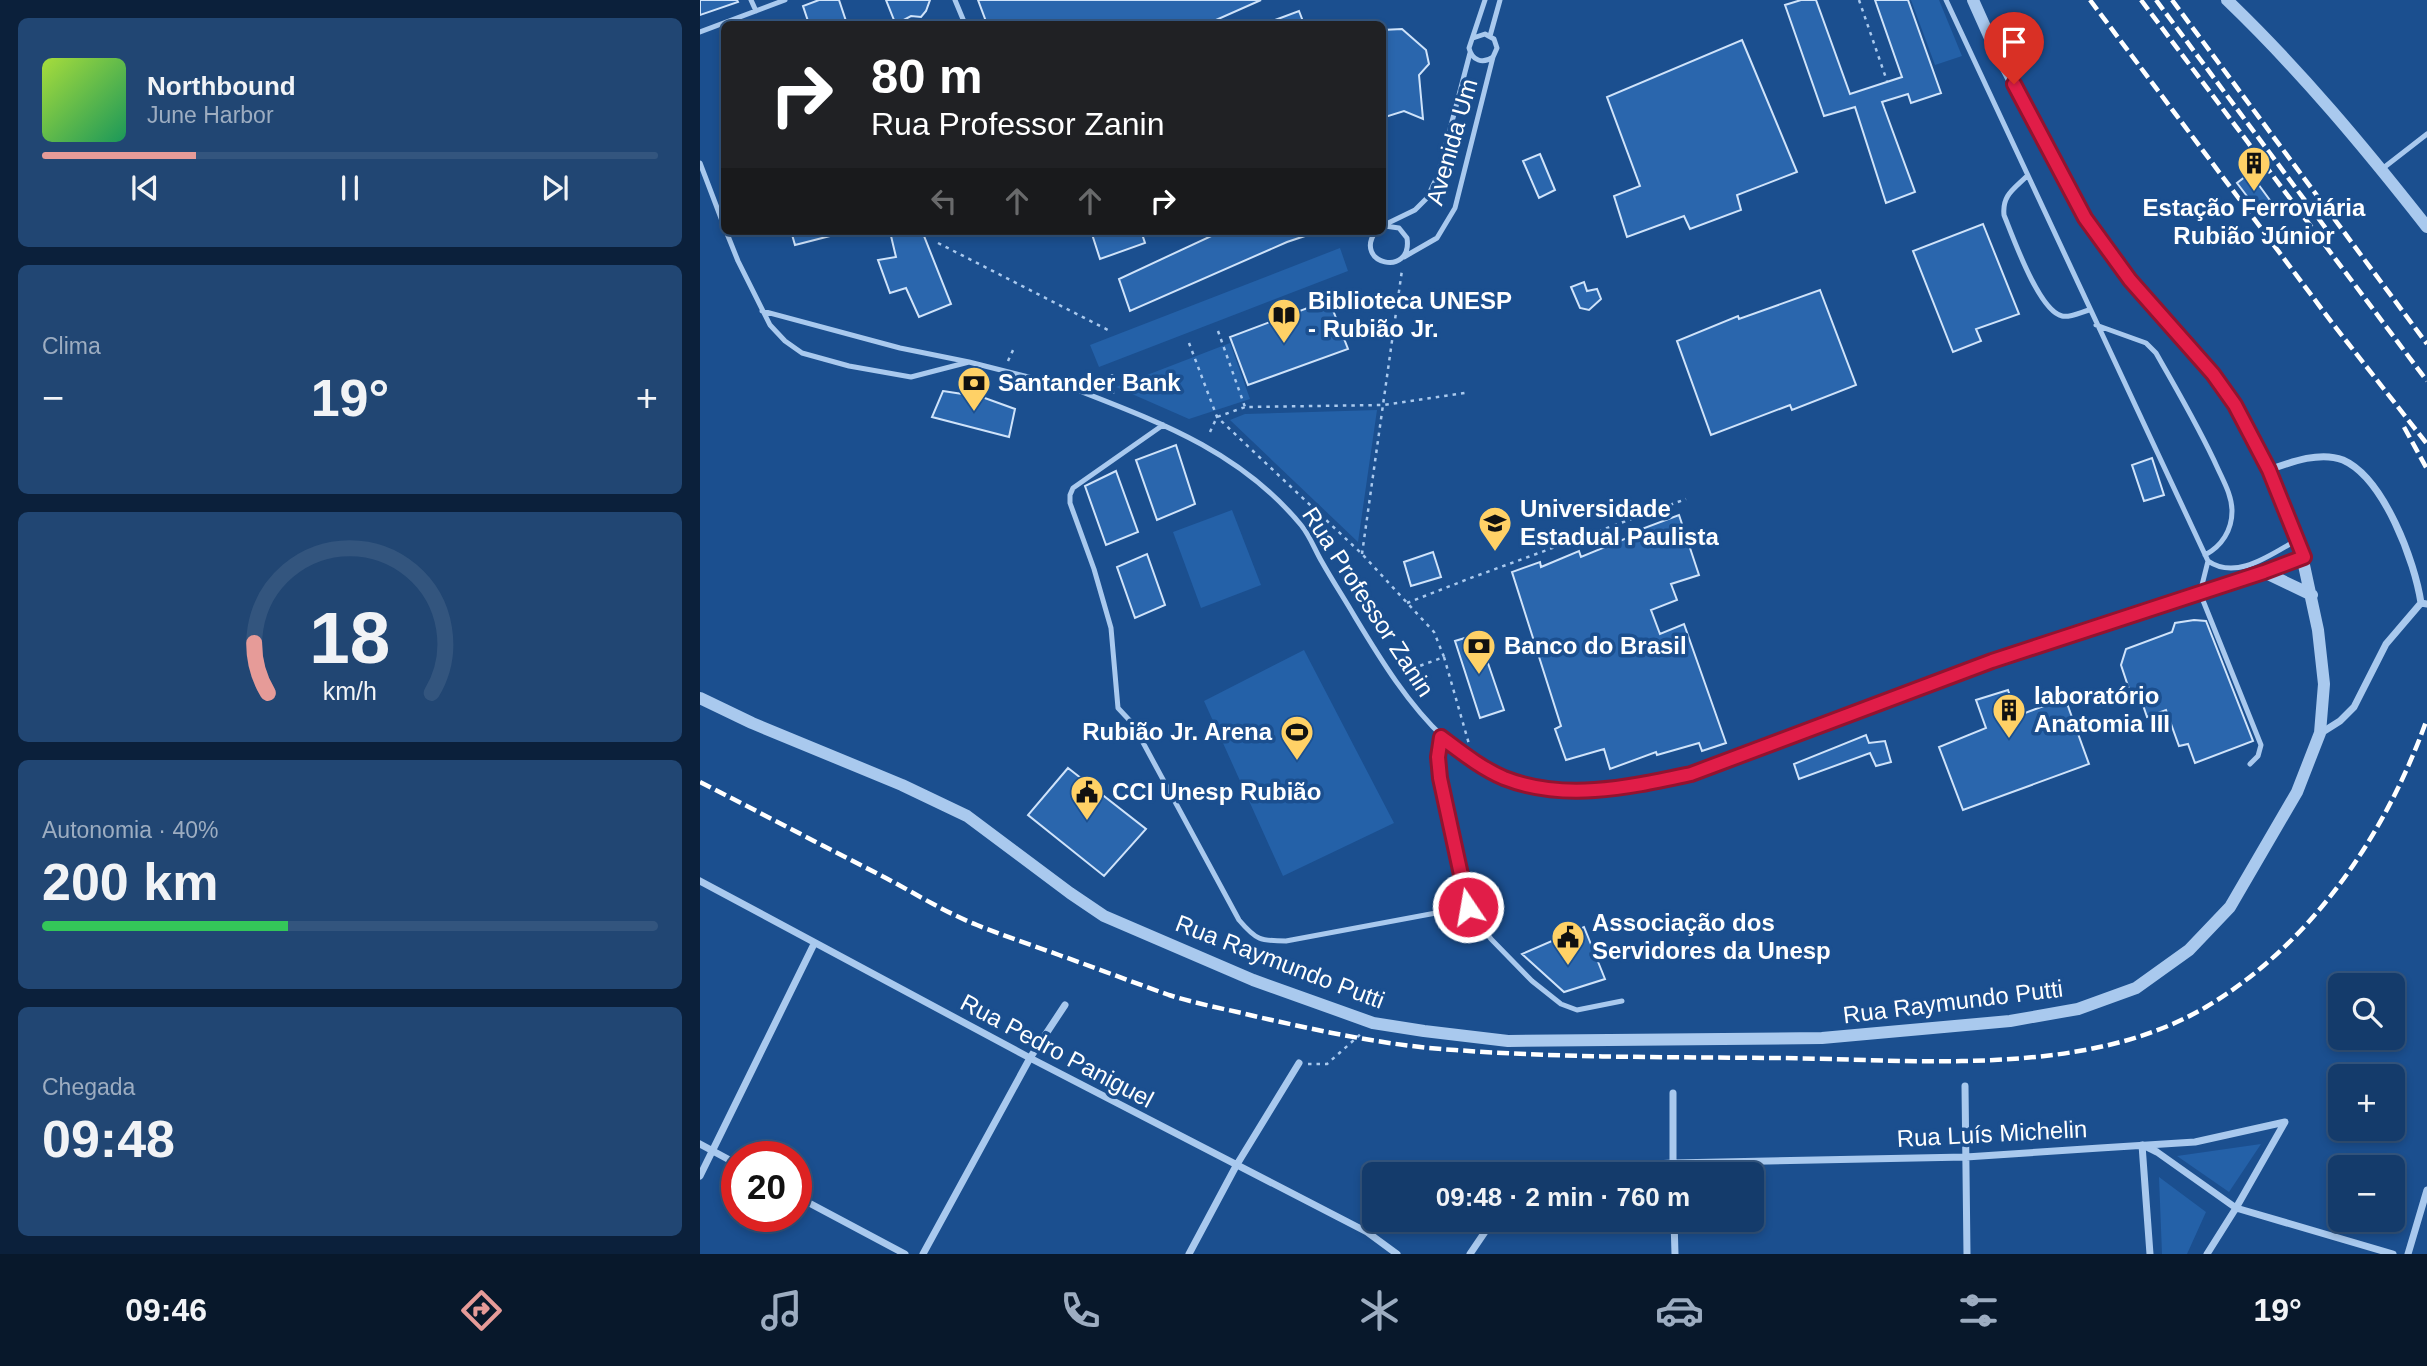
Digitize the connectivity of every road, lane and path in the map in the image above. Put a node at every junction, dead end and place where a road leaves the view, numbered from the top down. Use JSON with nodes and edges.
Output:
{"nodes":[{"id":1,"x":751,"y":0,"type":"edge"},
{"id":2,"x":785,"y":0,"type":"edge"},
{"id":3,"x":955,"y":0,"type":"edge"},
{"id":4,"x":1485,"y":0,"type":"edge"},
{"id":5,"x":1500,"y":0,"type":"edge"},
{"id":6,"x":1858,"y":0,"type":"edge"},
{"id":7,"x":1946,"y":0,"type":"edge"},
{"id":8,"x":1973,"y":0,"type":"edge"},
{"id":9,"x":2227,"y":0,"type":"edge"},
{"id":10,"x":755,"y":11,"type":"junction"},
{"id":11,"x":729,"y":21,"type":"edge"},
{"id":12,"x":964,"y":21,"type":"edge"},
{"id":13,"x":721,"y":24,"type":"edge"},
{"id":14,"x":700,"y":32,"type":"edge"},
{"id":15,"x":1490,"y":36,"type":"junction"},
{"id":16,"x":1474,"y":37,"type":"junction"},
{"id":17,"x":1471,"y":53,"type":"junction"},
{"id":18,"x":1493,"y":57,"type":"junction"},
{"id":19,"x":1887,"y":81,"type":"dead end"},
{"id":20,"x":2427,"y":134,"type":"edge"},
{"id":21,"x":700,"y":163,"type":"edge"},
{"id":22,"x":2382,"y":169,"type":"junction"},
{"id":23,"x":2027,"y":176,"type":"junction"},
{"id":24,"x":721,"y":218,"type":"edge"},
{"id":25,"x":1386,"y":224,"type":"edge"},
{"id":26,"x":1386,"y":226,"type":"edge"},
{"id":27,"x":2427,"y":227,"type":"edge"},
{"id":28,"x":728,"y":235,"type":"edge"},
{"id":29,"x":1373,"y":235,"type":"edge"},
{"id":30,"x":938,"y":243,"type":"dead end"},
{"id":31,"x":1404,"y":257,"type":"junction"},
{"id":32,"x":2089,"y":310,"type":"junction"},
{"id":33,"x":762,"y":312,"type":"junction"},
{"id":34,"x":2096,"y":325,"type":"junction"},
{"id":35,"x":1110,"y":331,"type":"dead end"},
{"id":36,"x":1218,"y":331,"type":"dead end"},
{"id":37,"x":1189,"y":343,"type":"dead end"},
{"id":38,"x":1014,"y":348,"type":"dead end"},
{"id":39,"x":969,"y":362,"type":"junction"},
{"id":40,"x":1004,"y":371,"type":"junction"},
{"id":41,"x":1112,"y":374,"type":"dead end"},
{"id":42,"x":1064,"y":386,"type":"dead end"},
{"id":43,"x":1072,"y":388,"type":"dead end"},
{"id":44,"x":1465,"y":393,"type":"dead end"},
{"id":45,"x":1111,"y":404,"type":"junction"},
{"id":46,"x":1384,"y":405,"type":"junction"},
{"id":47,"x":1245,"y":407,"type":"junction"},
{"id":48,"x":1217,"y":417,"type":"junction"},
{"id":49,"x":1163,"y":425,"type":"junction"},
{"id":50,"x":1210,"y":432,"type":"dead end"},
{"id":51,"x":2269,"y":470,"type":"junction"},
{"id":52,"x":1686,"y":499,"type":"dead end"},
{"id":53,"x":2298,"y":539,"type":"junction"},
{"id":54,"x":1362,"y":554,"type":"junction"},
{"id":55,"x":2304,"y":557,"type":"junction"},
{"id":56,"x":2207,"y":558,"type":"junction"},
{"id":57,"x":2264,"y":572,"type":"junction"},
{"id":58,"x":2200,"y":593,"type":"junction"},
{"id":59,"x":2312,"y":595,"type":"junction"},
{"id":60,"x":1407,"y":603,"type":"junction"},
{"id":61,"x":2424,"y":603,"type":"edge"},
{"id":62,"x":1444,"y":657,"type":"junction"},
{"id":63,"x":1414,"y":668,"type":"dead end"},
{"id":64,"x":700,"y":698,"type":"edge"},
{"id":65,"x":2320,"y":733,"type":"junction"},
{"id":66,"x":1441,"y":737,"type":"junction"},
{"id":67,"x":1474,"y":761,"type":"junction"},
{"id":68,"x":2250,"y":764,"type":"dead end"},
{"id":69,"x":700,"y":881,"type":"edge"},
{"id":70,"x":1468,"y":907,"type":"junction"},
{"id":71,"x":814,"y":944,"type":"junction"},
{"id":72,"x":1622,"y":1001,"type":"dead end"},
{"id":73,"x":1065,"y":1005,"type":"dead end"},
{"id":74,"x":1373,"y":1023,"type":"junction"},
{"id":75,"x":1030,"y":1058,"type":"junction"},
{"id":76,"x":1299,"y":1063,"type":"joint"},
{"id":77,"x":1965,"y":1086,"type":"dead end"},
{"id":78,"x":1673,"y":1093,"type":"dead end"},
{"id":79,"x":700,"y":1144,"type":"edge"},
{"id":80,"x":2142,"y":1145,"type":"junction"},
{"id":81,"x":713,"y":1150,"type":"junction"},
{"id":82,"x":721,"y":1155,"type":"edge"},
{"id":83,"x":1966,"y":1157,"type":"junction"},
{"id":84,"x":1672,"y":1162,"type":"edge"},
{"id":85,"x":1721,"y":1162,"type":"edge"},
{"id":86,"x":1236,"y":1166,"type":"junction"},
{"id":87,"x":700,"y":1176,"type":"edge"},
{"id":88,"x":2427,"y":1190,"type":"edge"},
{"id":89,"x":812,"y":1205,"type":"edge"},
{"id":90,"x":2236,"y":1208,"type":"junction"},
{"id":91,"x":1485,"y":1232,"type":"edge"},
{"id":92,"x":1674,"y":1232,"type":"edge"},
{"id":93,"x":905,"y":1254,"type":"edge"},
{"id":94,"x":923,"y":1254,"type":"edge"},
{"id":95,"x":1189,"y":1254,"type":"edge"},
{"id":96,"x":1397,"y":1254,"type":"edge"},
{"id":97,"x":1470,"y":1254,"type":"edge"},
{"id":98,"x":1675,"y":1254,"type":"edge"},
{"id":99,"x":1967,"y":1254,"type":"edge"},
{"id":100,"x":2150,"y":1254,"type":"edge"},
{"id":101,"x":2207,"y":1254,"type":"edge"},
{"id":102,"x":2393,"y":1254,"type":"edge"},
{"id":103,"x":2408,"y":1254,"type":"edge"}],
"edges":[{"from":1,"to":10,"type":"lane"},
{"from":2,"to":10,"type":"lane"},
{"from":3,"to":12,"type":"lane"},
{"from":4,"to":16,"type":"lane"},
{"from":5,"to":15,"type":"lane"},
{"from":6,"to":19,"type":"path"},
{"from":7,"to":23,"type":"lane"},
{"from":8,"to":51,"type":"street","name":"Rua Raymundo Putti"},
{"from":9,"to":22,"type":"street"},
{"from":10,"to":11,"type":"lane"},
{"from":13,"to":14,"type":"lane"},
{"from":15,"to":16,"type":"lane"},
{"from":15,"to":18,"type":"lane"},
{"from":16,"to":17,"type":"lane"},
{"from":17,"to":18,"type":"lane"},
{"from":17,"to":25,"type":"lane","name":"Avenida Um"},
{"from":18,"to":31,"type":"lane","name":"Avenida Um"},
{"from":20,"to":22,"type":"lane"},
{"from":21,"to":24,"type":"lane"},
{"from":22,"to":27,"type":"street"},
{"from":23,"to":32,"type":"lane"},
{"from":23,"to":32,"type":"lane"},
{"from":26,"to":31,"type":"lane"},
{"from":28,"to":33,"type":"lane"},
{"from":29,"to":31,"type":"lane"},
{"from":30,"to":35,"type":"path"},
{"from":31,"to":46,"type":"path"},
{"from":32,"to":34,"type":"lane"},
{"from":33,"to":39,"type":"lane"},
{"from":33,"to":39,"type":"lane"},
{"from":34,"to":56,"type":"lane"},
{"from":34,"to":56,"type":"lane"},
{"from":36,"to":47,"type":"path"},
{"from":37,"to":48,"type":"path"},
{"from":38,"to":40,"type":"path"},
{"from":39,"to":40,"type":"lane"},
{"from":40,"to":42,"type":"lane"},
{"from":41,"to":45,"type":"path"},
{"from":43,"to":45,"type":"lane","name":"Rua Professor Zanin"},
{"from":44,"to":46,"type":"path"},
{"from":45,"to":49,"type":"lane","name":"Rua Professor Zanin"},
{"from":46,"to":47,"type":"path"},
{"from":46,"to":54,"type":"path"},
{"from":47,"to":48,"type":"path"},
{"from":48,"to":50,"type":"path"},
{"from":48,"to":54,"type":"path"},
{"from":49,"to":66,"type":"lane","name":"Rua Professor Zanin"},
{"from":49,"to":70,"type":"lane"},
{"from":51,"to":53,"type":"street","name":"Rua Raymundo Putti"},
{"from":51,"to":61,"type":"street"},
{"from":52,"to":60,"type":"path"},
{"from":53,"to":55,"type":"street","name":"Rua Raymundo Putti"},
{"from":53,"to":56,"type":"lane"},
{"from":54,"to":60,"type":"path"},
{"from":55,"to":57,"type":"lane","name":"Rua Professor Zanin"},
{"from":55,"to":59,"type":"street","name":"Rua Raymundo Putti"},
{"from":56,"to":58,"type":"lane"},
{"from":57,"to":58,"type":"lane","name":"Rua Professor Zanin"},
{"from":57,"to":59,"type":"street"},
{"from":58,"to":67,"type":"lane","name":"Rua Professor Zanin"},
{"from":58,"to":68,"type":"lane"},
{"from":59,"to":65,"type":"street","name":"Rua Raymundo Putti"},
{"from":60,"to":62,"type":"path"},
{"from":61,"to":65,"type":"street"},
{"from":62,"to":63,"type":"path"},
{"from":62,"to":67,"type":"path"},
{"from":64,"to":74,"type":"street","name":"Rua Raymundo Putti"},
{"from":65,"to":74,"type":"street","name":"Rua Raymundo Putti"},
{"from":66,"to":67,"type":"lane","name":"Rua Professor Zanin"},
{"from":66,"to":70,"type":"lane"},
{"from":69,"to":71,"type":"street","name":"Rua Pedro Paniguel"},
{"from":70,"to":72,"type":"lane"},
{"from":71,"to":75,"type":"street","name":"Rua Pedro Paniguel"},
{"from":71,"to":81,"type":"street"},
{"from":73,"to":75,"type":"street"},
{"from":74,"to":76,"type":"path"},
{"from":75,"to":86,"type":"street","name":"Rua Pedro Paniguel"},
{"from":75,"to":94,"type":"street"},
{"from":76,"to":86,"type":"street"},
{"from":77,"to":83,"type":"street"},
{"from":78,"to":84,"type":"street"},
{"from":79,"to":81,"type":"street"},
{"from":80,"to":83,"type":"street","name":"Rua Luís Michelin"},
{"from":80,"to":90,"type":"street"},
{"from":80,"to":90,"type":"street","name":"Rua Luís Michelin"},
{"from":80,"to":100,"type":"street"},
{"from":81,"to":82,"type":"street"},
{"from":81,"to":87,"type":"street"},
{"from":83,"to":85,"type":"street","name":"Rua Luís Michelin"},
{"from":83,"to":99,"type":"street"},
{"from":86,"to":95,"type":"street"},
{"from":86,"to":96,"type":"street","name":"Rua Pedro Paniguel"},
{"from":88,"to":103,"type":"street"},
{"from":89,"to":93,"type":"street"},
{"from":90,"to":101,"type":"street","name":"Rua Luís Michelin"},
{"from":90,"to":102,"type":"street"},
{"from":91,"to":97,"type":"street"},
{"from":92,"to":98,"type":"street"}]}
